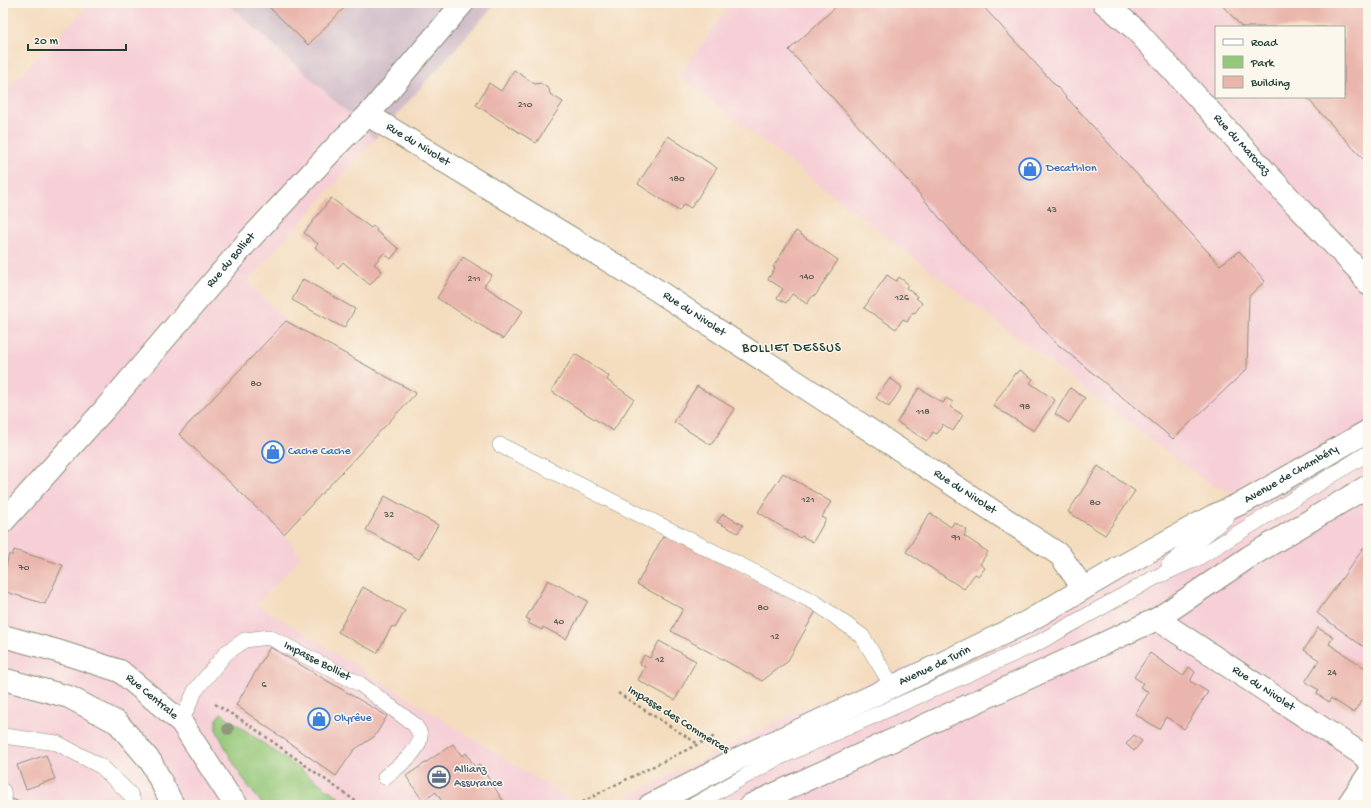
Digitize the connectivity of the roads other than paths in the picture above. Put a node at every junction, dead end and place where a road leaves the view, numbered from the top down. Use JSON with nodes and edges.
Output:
{"nodes":[{"id":1,"x":463,"y":3,"type":"edge"},
{"id":2,"x":1104,"y":3,"type":"edge"},
{"id":3,"x":368,"y":115,"type":"junction"},
{"id":4,"x":1365,"y":278,"type":"edge"},
{"id":5,"x":1368,"y":431,"type":"edge"},
{"id":6,"x":500,"y":445,"type":"dead end"},
{"id":7,"x":1368,"y":453,"type":"edge"},
{"id":8,"x":1368,"y":486,"type":"edge"},
{"id":9,"x":1246,"y":501,"type":"junction"},
{"id":10,"x":1214,"y":516,"type":"joint"},
{"id":11,"x":3,"y":522,"type":"edge"},
{"id":12,"x":1154,"y":578,"type":"junction"},
{"id":13,"x":1083,"y":588,"type":"junction"},
{"id":14,"x":1157,"y":619,"type":"junction"},
{"id":15,"x":3,"y":636,"type":"edge"},
{"id":16,"x":3,"y":679,"type":"edge"},
{"id":17,"x":892,"y":687,"type":"junction"},
{"id":18,"x":181,"y":722,"type":"junction"},
{"id":19,"x":3,"y":736,"type":"edge"},
{"id":20,"x":1368,"y":760,"type":"edge"},
{"id":21,"x":1368,"y":775,"type":"edge"},
{"id":22,"x":385,"y":777,"type":"dead end"},
{"id":23,"x":3,"y":791,"type":"edge"},
{"id":24,"x":756,"y":803,"type":"edge"},
{"id":25,"x":5,"y":805,"type":"edge"},
{"id":26,"x":135,"y":805,"type":"edge"},
{"id":27,"x":174,"y":805,"type":"edge"},
{"id":28,"x":237,"y":805,"type":"edge"},
{"id":29,"x":650,"y":805,"type":"edge"},
{"id":30,"x":694,"y":805,"type":"edge"},
{"id":31,"x":1348,"y":805,"type":"edge"}],
"edges":[{"from":1,"to":3,"type":"street","name":"Rue du Bolliet"},
{"from":2,"to":4,"type":"street","name":"Rue du Marocaz"},
{"from":3,"to":11,"type":"street","name":"Rue du Bolliet"},
{"from":3,"to":13,"type":"street","name":"Rue du Nivolet"},
{"from":5,"to":9,"type":"street","name":"Avenue de Chambéry"},
{"from":6,"to":17,"type":"lane"},
{"from":7,"to":12,"type":"lane"},
{"from":8,"to":14,"type":"street"},
{"from":9,"to":10,"type":"street","name":"Avenue de Chambéry"},
{"from":9,"to":12,"type":"lane"},
{"from":10,"to":13,"type":"street","name":"Avenue de Turin"},
{"from":12,"to":30,"type":"lane"},
{"from":13,"to":17,"type":"street","name":"Avenue de Turin"},
{"from":14,"to":20,"type":"street","name":"Rue du Nivolet"},
{"from":14,"to":24,"type":"street"},
{"from":15,"to":18,"type":"street","name":"Rue Centrale"},
{"from":16,"to":27,"type":"street"},
{"from":17,"to":29,"type":"street","name":"Avenue de Turin"},
{"from":18,"to":22,"type":"lane","name":"Impasse Bolliet"},
{"from":18,"to":28,"type":"street","name":"Rue Centrale"},
{"from":19,"to":26,"type":"lane"},
{"from":21,"to":31,"type":"street"},
{"from":23,"to":25,"type":"lane"}]}
